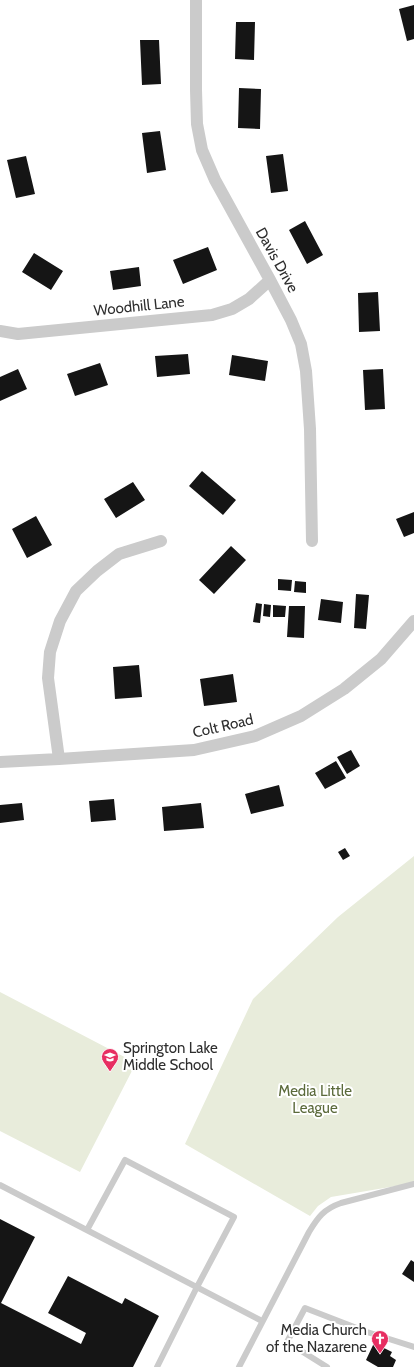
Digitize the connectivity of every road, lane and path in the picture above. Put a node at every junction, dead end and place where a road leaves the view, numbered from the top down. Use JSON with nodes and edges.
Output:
{"nodes":[{"id":1,"x":196,"y":0,"type":"edge"},
{"id":2,"x":270,"y":280,"type":"junction"},
{"id":3,"x":0,"y":331,"type":"edge"},
{"id":4,"x":161,"y":541,"type":"dead end"},
{"id":5,"x":312,"y":541,"type":"dead end"},
{"id":6,"x":414,"y":621,"type":"edge"},
{"id":7,"x":59,"y":760,"type":"junction"},
{"id":8,"x":0,"y":762,"type":"edge"},
{"id":9,"x":414,"y":1184,"type":"edge"},
{"id":10,"x":0,"y":1185,"type":"edge"},
{"id":11,"x":87,"y":1230,"type":"junction"},
{"id":12,"x":197,"y":1287,"type":"junction"},
{"id":13,"x":262,"y":1321,"type":"junction"},
{"id":14,"x":414,"y":1347,"type":"edge"},
{"id":15,"x":157,"y":1367,"type":"edge"},
{"id":16,"x":239,"y":1367,"type":"edge"},
{"id":17,"x":326,"y":1367,"type":"edge"}],
"edges":[{"from":1,"to":2,"type":"street","name":"Davis Drive"},
{"from":2,"to":3,"type":"street","name":"Woodhill Lane"},
{"from":2,"to":5,"type":"street","name":"Davis Drive"},
{"from":4,"to":7,"type":"street"},
{"from":6,"to":7,"type":"street","name":"Colt Road"},
{"from":7,"to":8,"type":"street","name":"Colt Road"},
{"from":9,"to":13,"type":"lane"},
{"from":10,"to":11,"type":"lane"},
{"from":11,"to":12,"type":"lane"},
{"from":11,"to":12,"type":"lane"},
{"from":12,"to":13,"type":"lane"},
{"from":12,"to":15,"type":"lane"},
{"from":13,"to":16,"type":"lane"},
{"from":14,"to":17,"type":"lane"}]}
